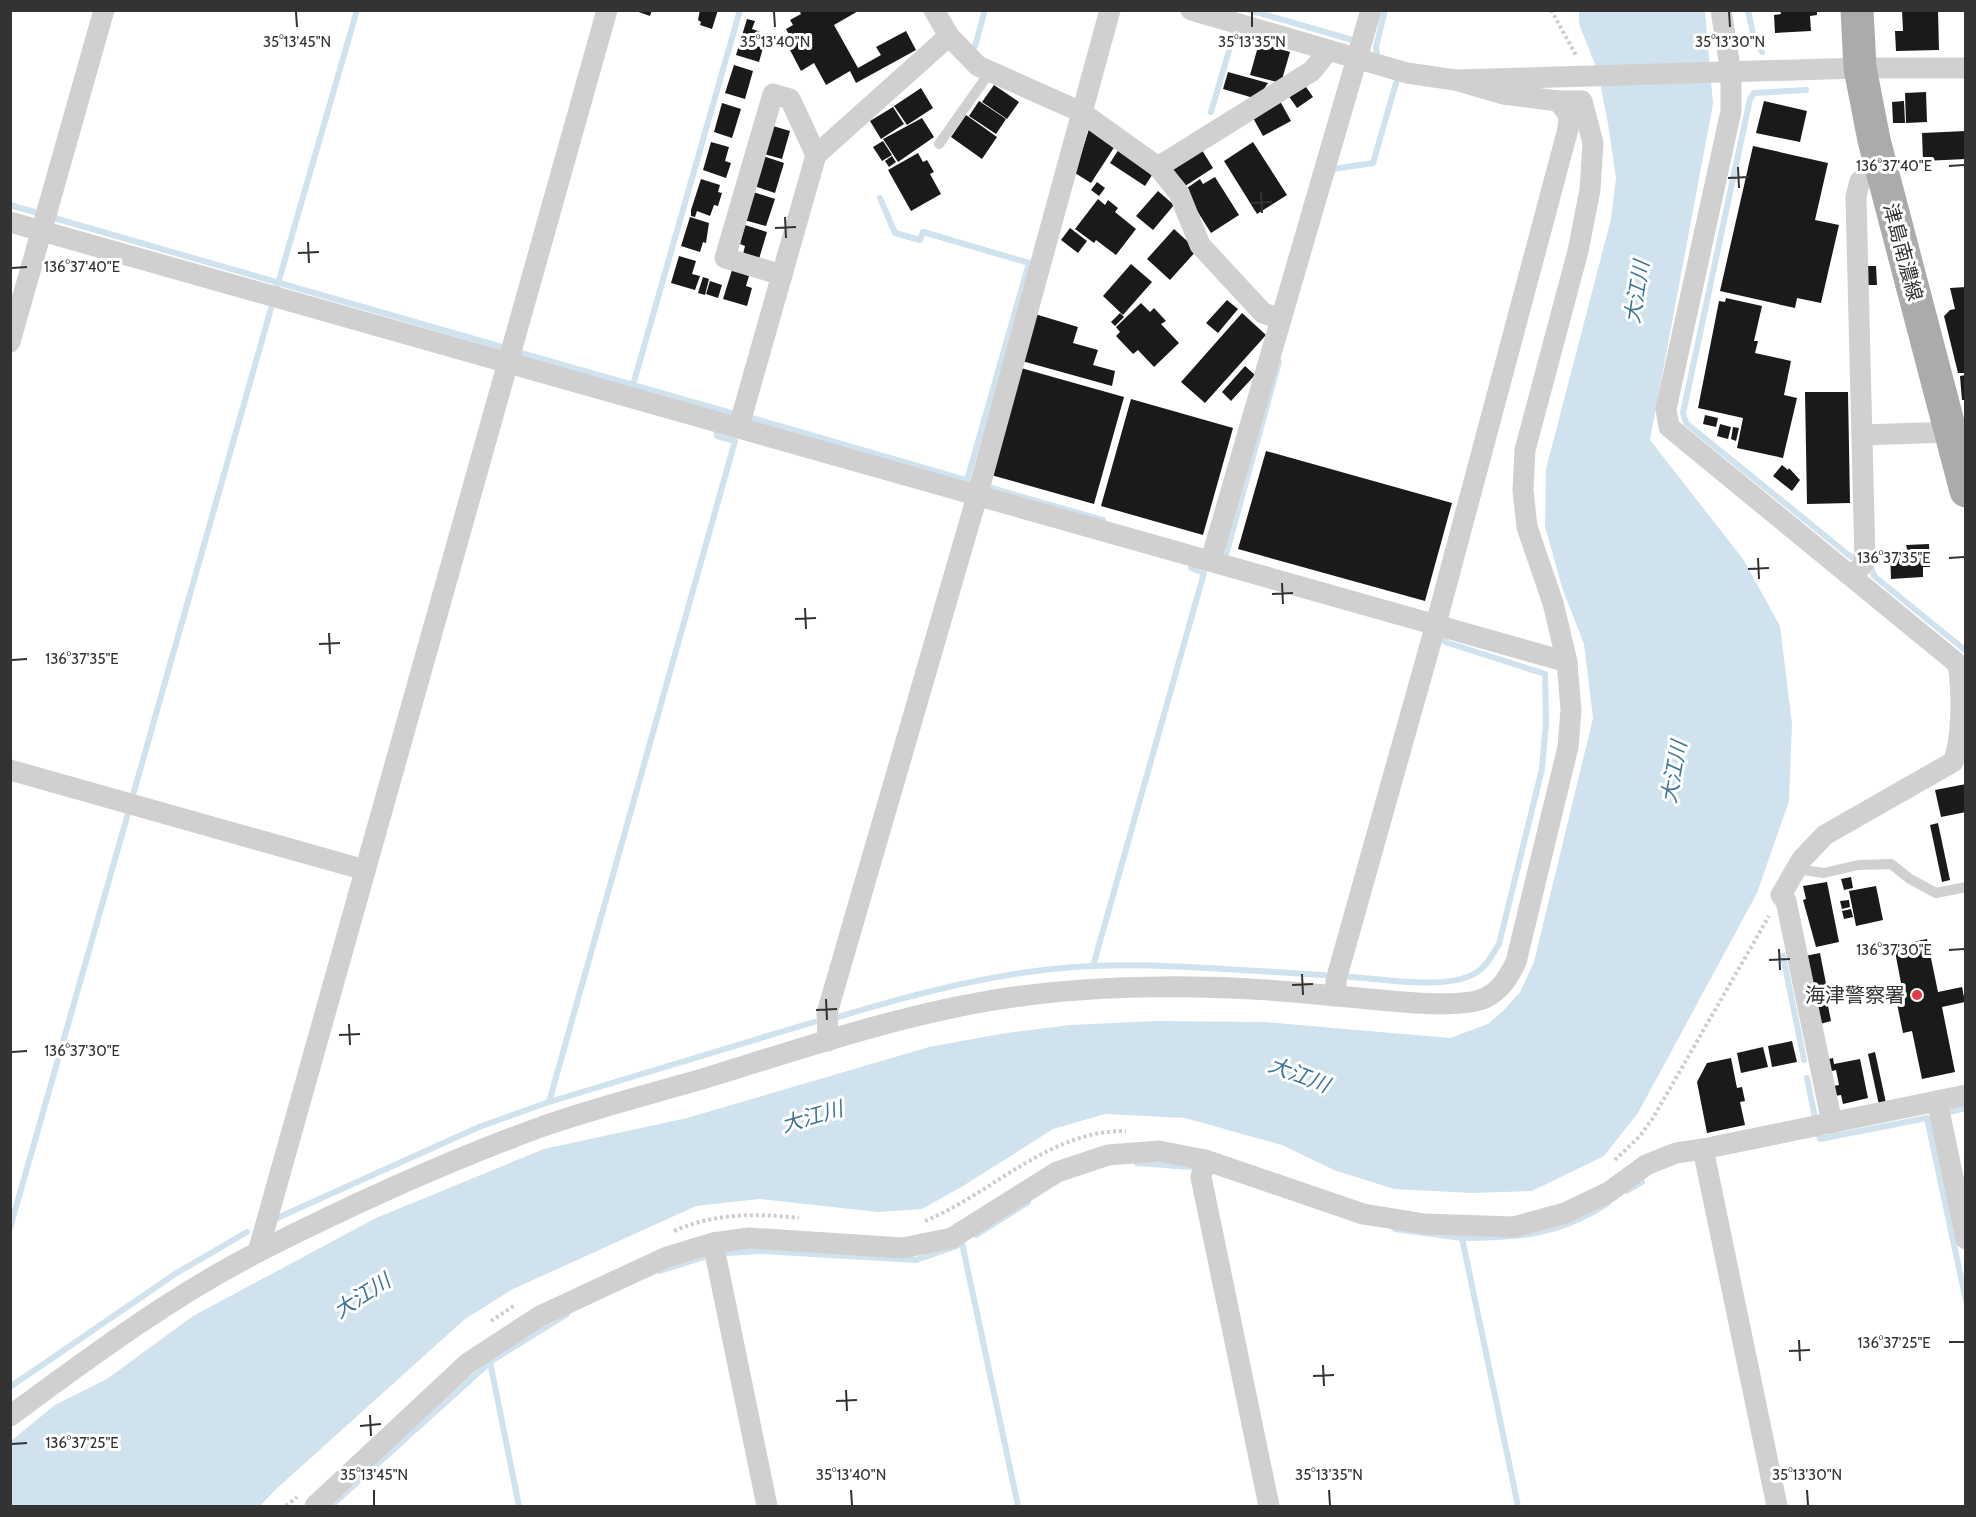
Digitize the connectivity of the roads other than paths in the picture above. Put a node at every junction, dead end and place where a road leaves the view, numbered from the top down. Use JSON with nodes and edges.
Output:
{"nodes":[{"id":1,"x":104,"y":10,"type":"edge"},
{"id":2,"x":607,"y":10,"type":"edge"},
{"id":3,"x":934,"y":10,"type":"edge"},
{"id":4,"x":1110,"y":10,"type":"edge"},
{"id":5,"x":1191,"y":10,"type":"edge"},
{"id":6,"x":1371,"y":10,"type":"edge"},
{"id":7,"x":1721,"y":10,"type":"edge"},
{"id":8,"x":1857,"y":10,"type":"edge"},
{"id":9,"x":949,"y":36,"type":"junction"},
{"id":10,"x":1328,"y":51,"type":"junction"},
{"id":11,"x":1357,"y":59,"type":"junction"},
{"id":12,"x":1860,"y":68,"type":"junction"},
{"id":13,"x":1965,"y":68,"type":"edge"},
{"id":14,"x":990,"y":72,"type":"junction"},
{"id":15,"x":1726,"y":73,"type":"junction"},
{"id":16,"x":1455,"y":80,"type":"junction"},
{"id":17,"x":1558,"y":101,"type":"junction"},
{"id":18,"x":1081,"y":112,"type":"junction"},
{"id":19,"x":939,"y":144,"type":"dead end"},
{"id":20,"x":816,"y":155,"type":"junction"},
{"id":21,"x":1880,"y":166,"type":"junction"},
{"id":22,"x":1158,"y":167,"type":"junction"},
{"id":23,"x":10,"y":222,"type":"edge"},
{"id":24,"x":42,"y":231,"type":"junction"},
{"id":25,"x":782,"y":275,"type":"junction"},
{"id":26,"x":1280,"y":319,"type":"junction"},
{"id":27,"x":10,"y":342,"type":"edge"},
{"id":28,"x":507,"y":364,"type":"junction"},
{"id":29,"x":739,"y":426,"type":"junction"},
{"id":30,"x":1862,"y":435,"type":"junction"},
{"id":31,"x":1956,"y":436,"type":"edge"},
{"id":32,"x":1965,"y":490,"type":"edge"},
{"id":33,"x":978,"y":493,"type":"junction"},
{"id":34,"x":1211,"y":560,"type":"junction"},
{"id":35,"x":1854,"y":576,"type":"junction"},
{"id":36,"x":1436,"y":624,"type":"junction"},
{"id":37,"x":1568,"y":662,"type":"junction"},
{"id":38,"x":10,"y":770,"type":"edge"},
{"id":39,"x":1796,"y":868,"type":"junction"},
{"id":40,"x":365,"y":870,"type":"junction"},
{"id":41,"x":1965,"y":886,"type":"edge"},
{"id":42,"x":1336,"y":996,"type":"junction"},
{"id":43,"x":828,"y":1041,"type":"junction"},
{"id":44,"x":1965,"y":1095,"type":"edge"},
{"id":45,"x":1937,"y":1101,"type":"junction"},
{"id":46,"x":1832,"y":1123,"type":"junction"},
{"id":47,"x":1703,"y":1149,"type":"junction"},
{"id":48,"x":1205,"y":1160,"type":"junction"},
{"id":49,"x":1965,"y":1239,"type":"edge"},
{"id":50,"x":713,"y":1243,"type":"junction"},
{"id":51,"x":258,"y":1252,"type":"junction"},
{"id":52,"x":10,"y":1416,"type":"edge"},
{"id":53,"x":309,"y":1499,"type":"edge"},
{"id":54,"x":767,"y":1506,"type":"edge"},
{"id":55,"x":1269,"y":1506,"type":"edge"},
{"id":56,"x":1777,"y":1506,"type":"edge"}],
"edges":[{"from":1,"to":24,"type":"street"},
{"from":2,"to":28,"type":"street"},
{"from":3,"to":9,"type":"street"},
{"from":4,"to":18,"type":"street"},
{"from":5,"to":10,"type":"street"},
{"from":6,"to":11,"type":"street"},
{"from":7,"to":15,"type":"street"},
{"from":8,"to":12,"type":"main road","name":"津島南濃線"},
{"from":9,"to":14,"type":"street"},
{"from":9,"to":20,"type":"street"},
{"from":10,"to":11,"type":"street"},
{"from":10,"to":22,"type":"street"},
{"from":11,"to":16,"type":"street"},
{"from":11,"to":26,"type":"street"},
{"from":12,"to":13,"type":"street"},
{"from":12,"to":15,"type":"street"},
{"from":12,"to":21,"type":"main road","name":"津島南濃線"},
{"from":14,"to":18,"type":"street"},
{"from":14,"to":19,"type":"lane"},
{"from":15,"to":16,"type":"street"},
{"from":15,"to":35,"type":"street"},
{"from":16,"to":17,"type":"street"},
{"from":17,"to":36,"type":"street"},
{"from":17,"to":37,"type":"street"},
{"from":18,"to":22,"type":"street"},
{"from":18,"to":33,"type":"street"},
{"from":20,"to":25,"type":"street"},
{"from":20,"to":25,"type":"street"},
{"from":21,"to":30,"type":"street"},
{"from":21,"to":31,"type":"main road","name":"津島南濃線"},
{"from":22,"to":26,"type":"street"},
{"from":23,"to":24,"type":"street"},
{"from":24,"to":27,"type":"street"},
{"from":24,"to":28,"type":"street"},
{"from":25,"to":29,"type":"street"},
{"from":26,"to":34,"type":"street"},
{"from":28,"to":29,"type":"street"},
{"from":28,"to":40,"type":"street"},
{"from":29,"to":33,"type":"street"},
{"from":30,"to":31,"type":"street"},
{"from":30,"to":35,"type":"street"},
{"from":31,"to":32,"type":"main road","name":"津島南濃線"},
{"from":33,"to":34,"type":"street"},
{"from":33,"to":43,"type":"street"},
{"from":34,"to":36,"type":"street"},
{"from":35,"to":39,"type":"street"},
{"from":36,"to":37,"type":"street"},
{"from":36,"to":42,"type":"street"},
{"from":37,"to":42,"type":"street"},
{"from":38,"to":40,"type":"street"},
{"from":39,"to":41,"type":"lane"},
{"from":39,"to":46,"type":"street"},
{"from":40,"to":51,"type":"street"},
{"from":42,"to":43,"type":"street"},
{"from":43,"to":51,"type":"street"},
{"from":44,"to":45,"type":"street"},
{"from":45,"to":46,"type":"street"},
{"from":45,"to":49,"type":"street"},
{"from":46,"to":47,"type":"street"},
{"from":47,"to":48,"type":"street"},
{"from":47,"to":56,"type":"street"},
{"from":48,"to":50,"type":"street"},
{"from":48,"to":55,"type":"street"},
{"from":50,"to":53,"type":"street"},
{"from":50,"to":54,"type":"street"},
{"from":51,"to":52,"type":"street"}]}
